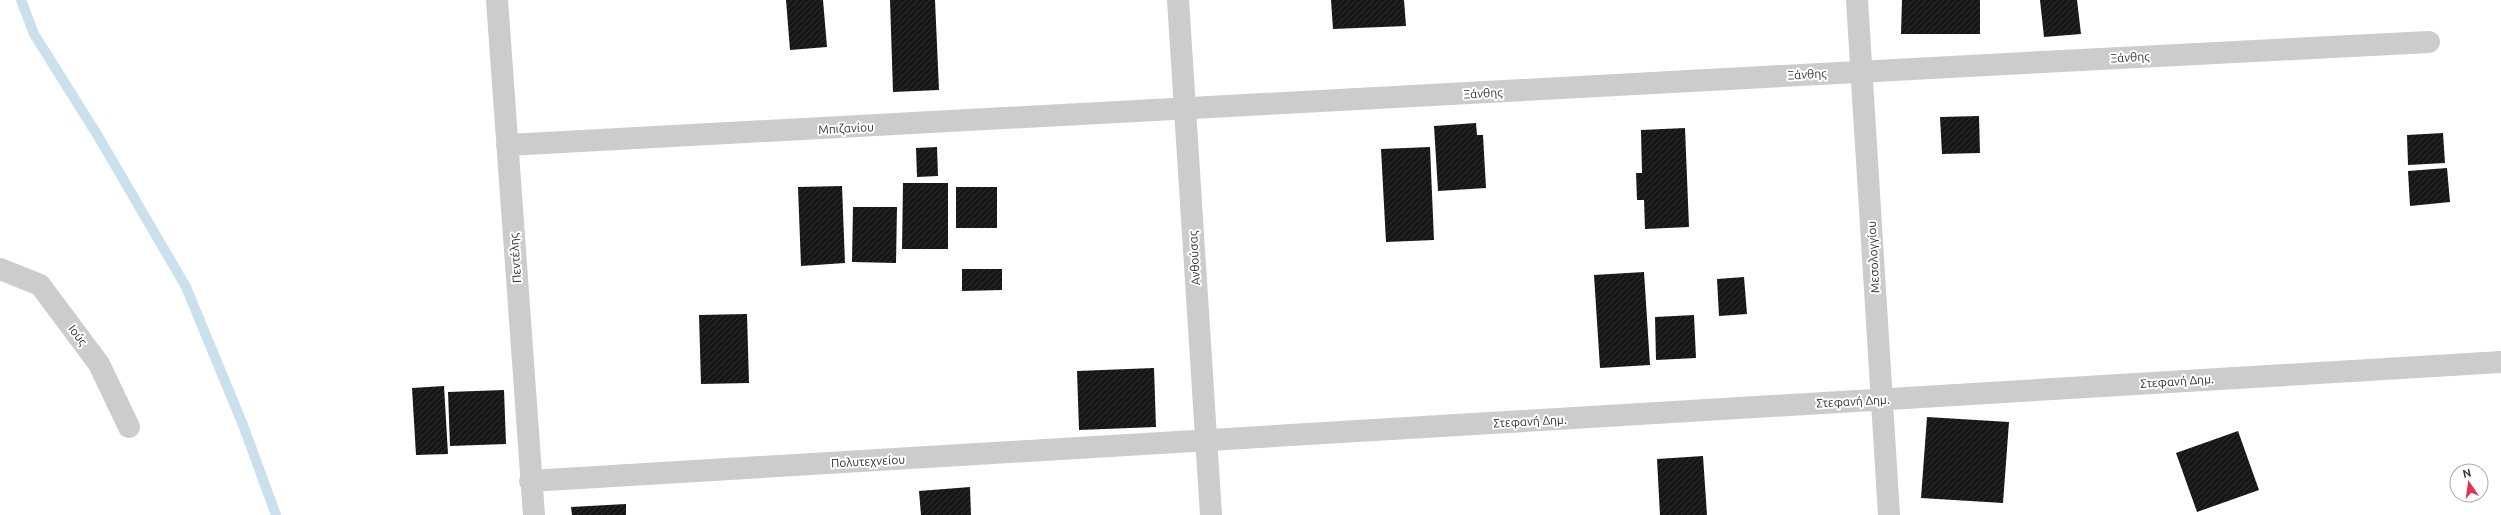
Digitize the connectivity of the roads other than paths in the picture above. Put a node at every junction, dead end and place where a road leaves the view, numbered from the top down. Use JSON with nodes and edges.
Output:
{"nodes":[{"id":1,"x":497,"y":0,"type":"edge"},
{"id":2,"x":1178,"y":0,"type":"edge"},
{"id":3,"x":1857,"y":0,"type":"edge"},
{"id":4,"x":2428,"y":42,"type":"dead end"},
{"id":5,"x":1862,"y":71,"type":"junction"},
{"id":6,"x":1185,"y":110,"type":"junction"},
{"id":7,"x":507,"y":145,"type":"junction"},
{"id":8,"x":0,"y":269,"type":"edge"},
{"id":9,"x":2501,"y":362,"type":"edge"},
{"id":10,"x":1882,"y":400,"type":"junction"},
{"id":11,"x":129,"y":427,"type":"dead end"},
{"id":12,"x":1206,"y":440,"type":"junction"},
{"id":13,"x":530,"y":481,"type":"junction"},
{"id":14,"x":534,"y":515,"type":"edge"},
{"id":15,"x":1211,"y":515,"type":"edge"},
{"id":16,"x":1889,"y":515,"type":"edge"}],
"edges":[{"from":1,"to":7,"type":"street","name":"Πεντέλης"},
{"from":2,"to":6,"type":"street","name":"Ανθούσας"},
{"from":3,"to":5,"type":"street","name":"Μεσολογγίου"},
{"from":4,"to":5,"type":"street","name":"Ξάνθης"},
{"from":5,"to":6,"type":"street","name":"Ξάνθης"},
{"from":5,"to":10,"type":"street","name":"Μεσολογγίου"},
{"from":6,"to":7,"type":"street","name":"Μπιζανίου"},
{"from":6,"to":12,"type":"street","name":"Ανθούσας"},
{"from":7,"to":13,"type":"street","name":"Πεντέλης"},
{"from":8,"to":11,"type":"street","name":"Ιούς"},
{"from":9,"to":10,"type":"street","name":"Στεφανή Δημ."},
{"from":10,"to":12,"type":"street","name":"Στεφανή Δημ."},
{"from":10,"to":16,"type":"street","name":"Μεσολογγίου"},
{"from":12,"to":13,"type":"street","name":"Πολυτεχνείου"},
{"from":12,"to":15,"type":"street","name":"Ανθούσας"},
{"from":13,"to":14,"type":"street","name":"Πεντέλης"}]}
